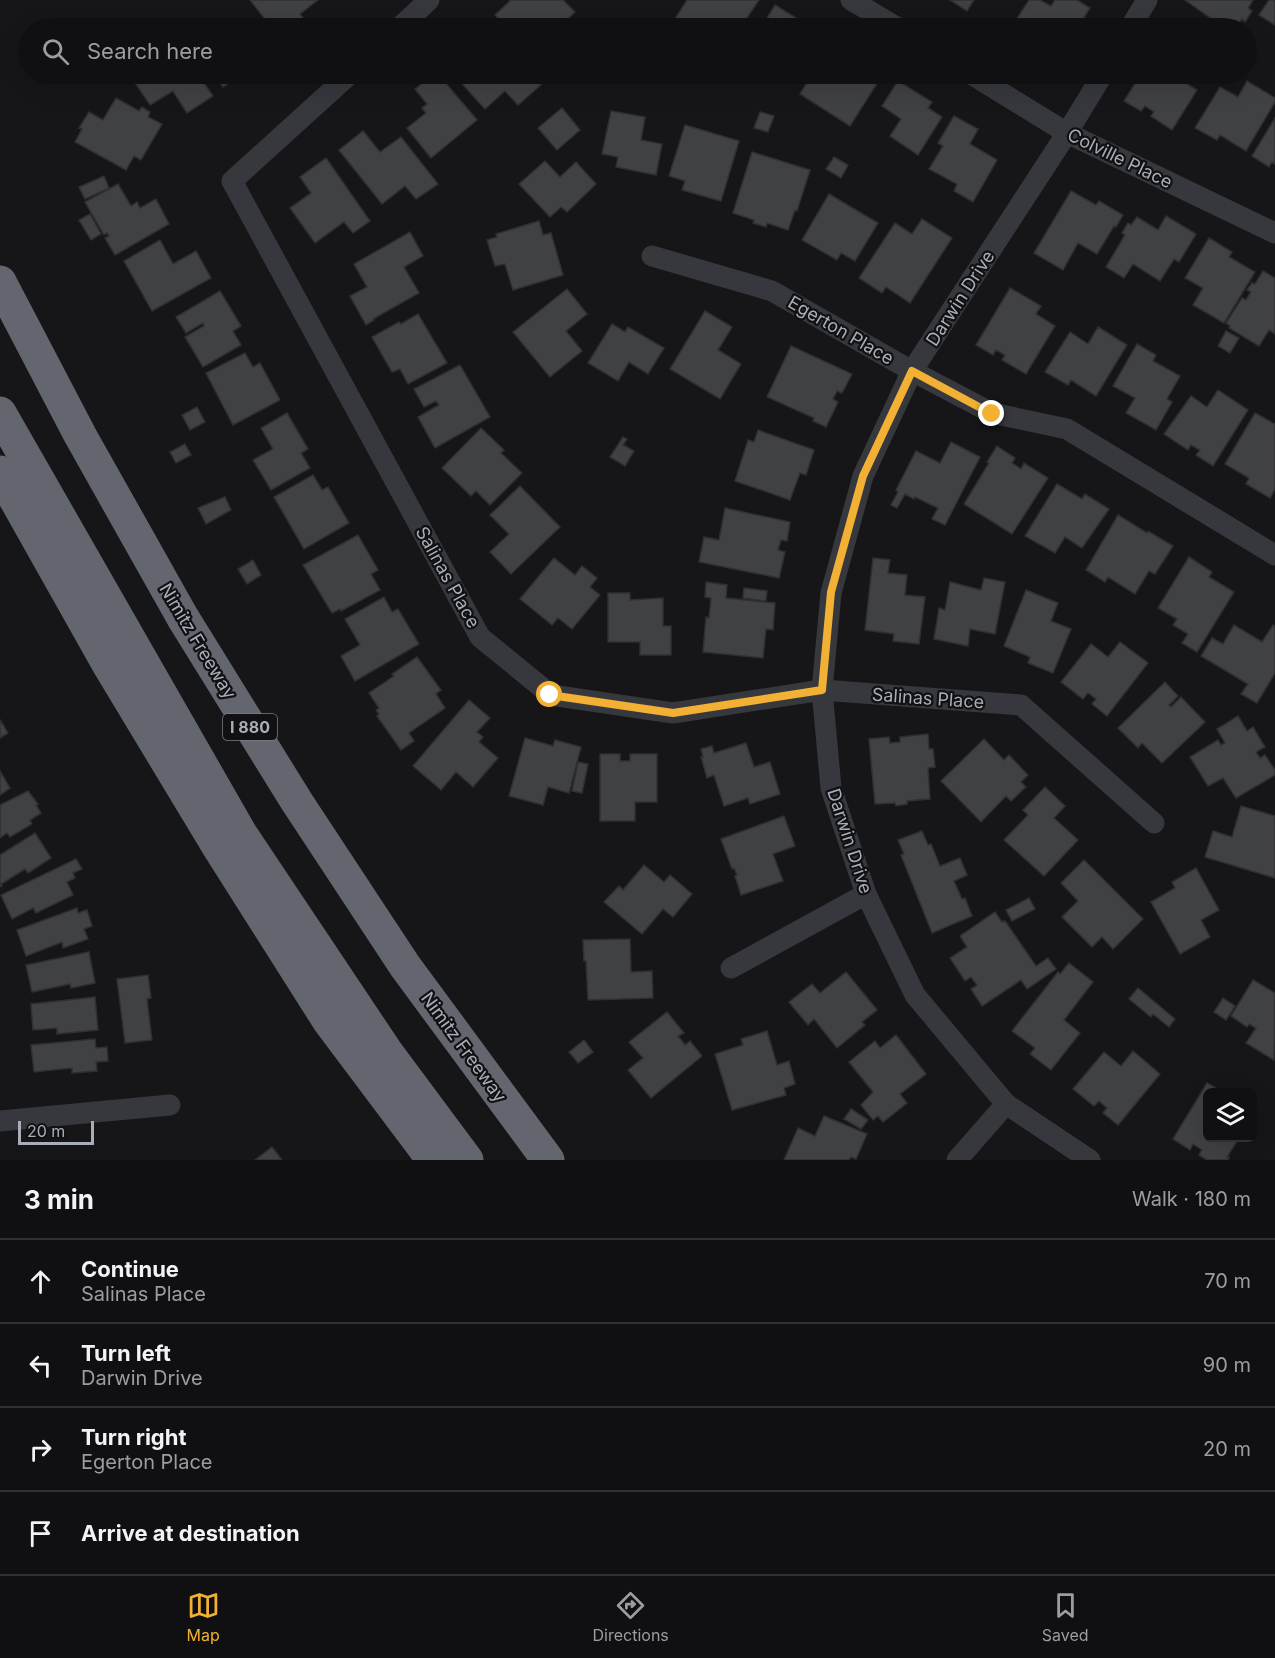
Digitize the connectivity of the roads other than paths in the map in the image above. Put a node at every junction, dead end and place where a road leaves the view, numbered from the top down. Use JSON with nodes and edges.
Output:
{"nodes":[{"id":1,"x":429,"y":0,"type":"edge"},
{"id":2,"x":851,"y":0,"type":"edge"},
{"id":3,"x":1147,"y":0,"type":"edge"},
{"id":4,"x":410,"y":18,"type":"edge"},
{"id":5,"x":881,"y":18,"type":"edge"},
{"id":6,"x":1136,"y":18,"type":"edge"},
{"id":7,"x":339,"y":84,"type":"edge"},
{"id":8,"x":987,"y":84,"type":"edge"},
{"id":9,"x":1097,"y":84,"type":"edge"},
{"id":10,"x":1067,"y":133,"type":"junction"},
{"id":11,"x":1275,"y":233,"type":"edge"},
{"id":12,"x":652,"y":256,"type":"dead end"},
{"id":13,"x":0,"y":282,"type":"edge"},
{"id":14,"x":912,"y":371,"type":"junction"},
{"id":15,"x":0,"y":413,"type":"edge"},
{"id":16,"x":0,"y":472,"type":"edge"},
{"id":17,"x":1275,"y":555,"type":"edge"},
{"id":18,"x":822,"y":690,"type":"junction"},
{"id":19,"x":1154,"y":823,"type":"dead end"},
{"id":20,"x":866,"y":894,"type":"junction"},
{"id":21,"x":731,"y":968,"type":"dead end"},
{"id":22,"x":1006,"y":1104,"type":"junction"},
{"id":23,"x":170,"y":1105,"type":"dead end"},
{"id":24,"x":0,"y":1121,"type":"edge"},
{"id":25,"x":433,"y":1160,"type":"edge"},
{"id":26,"x":467,"y":1160,"type":"edge"},
{"id":27,"x":548,"y":1160,"type":"edge"},
{"id":28,"x":957,"y":1160,"type":"edge"},
{"id":29,"x":1090,"y":1160,"type":"edge"}],
"edges":[{"from":1,"to":4,"type":"street"},
{"from":2,"to":5,"type":"street"},
{"from":3,"to":6,"type":"street"},
{"from":7,"to":18,"type":"street","name":"Salinas Place"},
{"from":8,"to":10,"type":"street","name":"Colville Place"},
{"from":9,"to":10,"type":"street","name":"Darwin Drive"},
{"from":10,"to":11,"type":"street","name":"Colville Place"},
{"from":10,"to":14,"type":"street","name":"Darwin Drive"},
{"from":12,"to":14,"type":"street","name":"Egerton Place"},
{"from":13,"to":27,"type":"highway","name":"Nimitz Freeway","number":"I 880"},
{"from":14,"to":17,"type":"street","name":"Egerton Place"},
{"from":14,"to":18,"type":"street","name":"Darwin Drive"},
{"from":15,"to":26,"type":"highway"},
{"from":16,"to":25,"type":"highway"},
{"from":18,"to":19,"type":"street","name":"Salinas Place"},
{"from":18,"to":20,"type":"street","name":"Darwin Drive"},
{"from":20,"to":21,"type":"street"},
{"from":20,"to":22,"type":"street","name":"Darwin Drive"},
{"from":22,"to":28,"type":"street"},
{"from":22,"to":29,"type":"street","name":"Darwin Drive"},
{"from":23,"to":24,"type":"street"}]}
